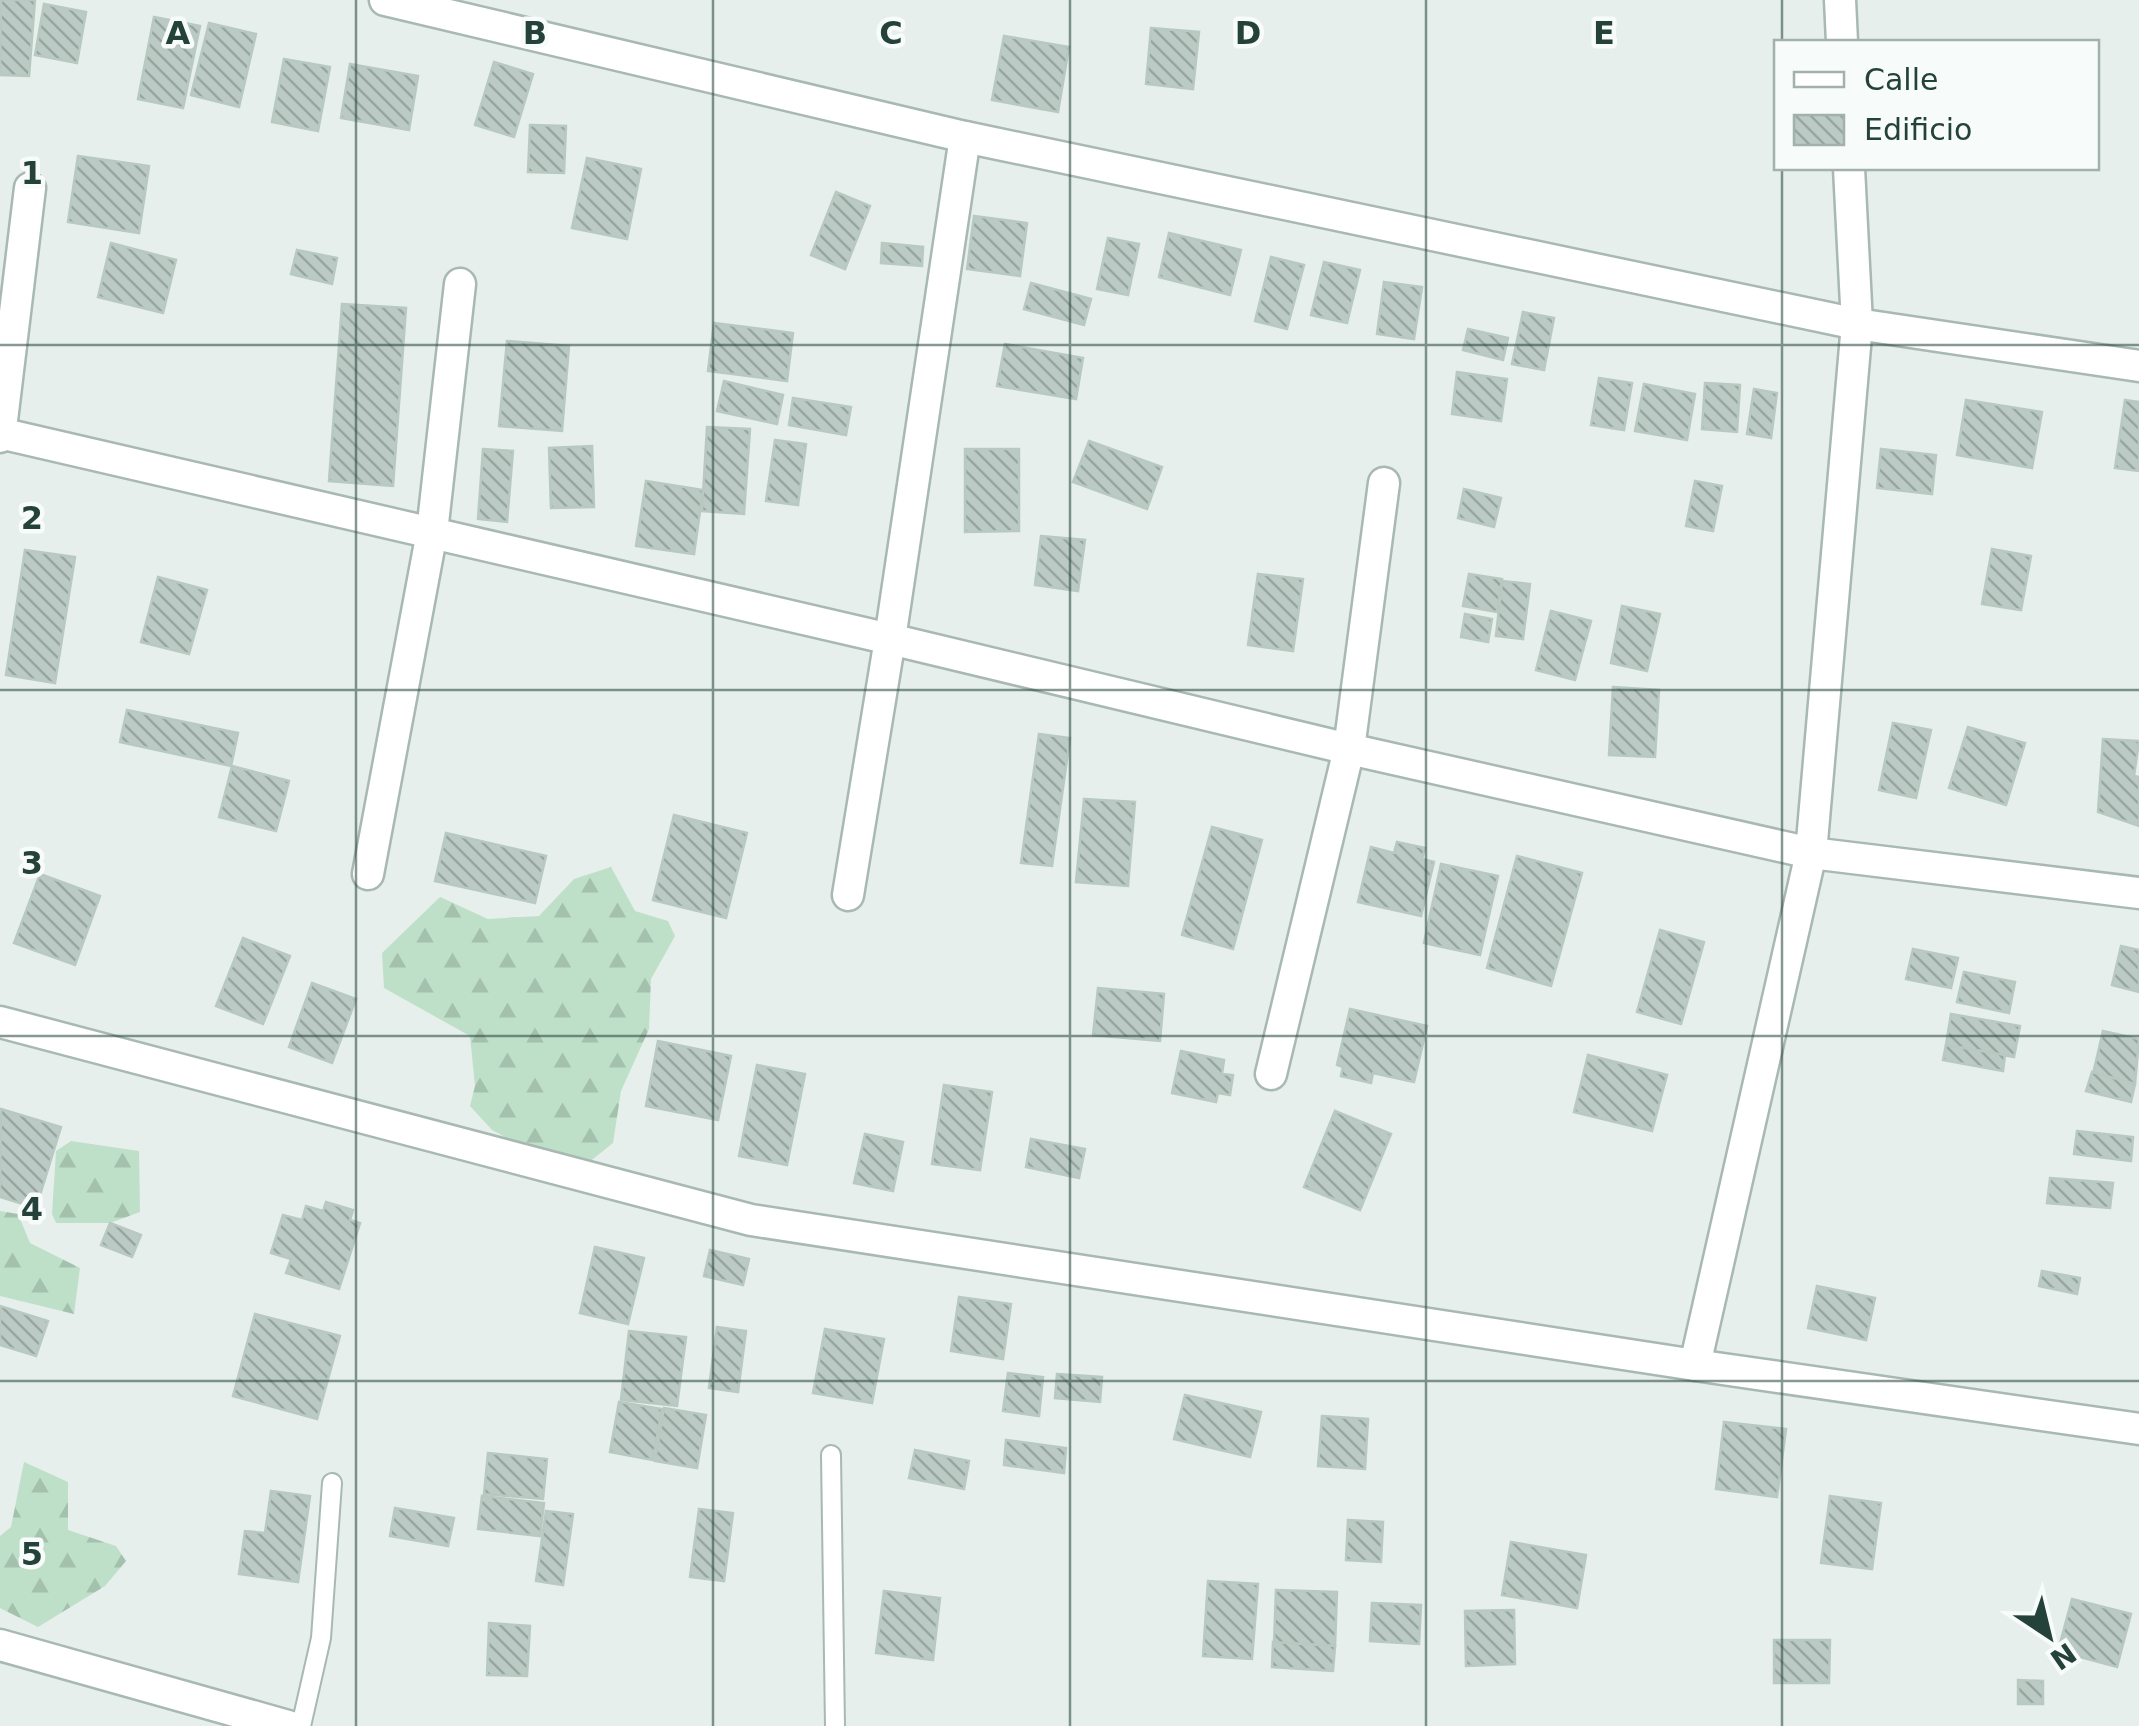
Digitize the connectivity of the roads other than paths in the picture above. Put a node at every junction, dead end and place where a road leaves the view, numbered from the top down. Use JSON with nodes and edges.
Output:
{"nodes":[{"id":1,"x":385,"y":0,"type":"edge"},
{"id":2,"x":1840,"y":0,"type":"edge"},
{"id":3,"x":1842,"y":40,"type":"edge"},
{"id":4,"x":965,"y":136,"type":"junction"},
{"id":5,"x":1848,"y":170,"type":"edge"},
{"id":6,"x":30,"y":188,"type":"dead end"},
{"id":7,"x":460,"y":284,"type":"dead end"},
{"id":8,"x":1857,"y":324,"type":"junction"},
{"id":9,"x":2139,"y":366,"type":"edge"},
{"id":10,"x":0,"y":434,"type":"edge"},
{"id":11,"x":1384,"y":483,"type":"dead end"},
{"id":12,"x":432,"y":532,"type":"junction"},
{"id":13,"x":890,"y":638,"type":"junction"},
{"id":14,"x":1349,"y":749,"type":"junction"},
{"id":15,"x":1811,"y":853,"type":"junction"},
{"id":16,"x":368,"y":874,"type":"dead end"},
{"id":17,"x":2139,"y":893,"type":"edge"},
{"id":18,"x":848,"y":894,"type":"dead end"},
{"id":19,"x":0,"y":1022,"type":"edge"},
{"id":20,"x":1271,"y":1074,"type":"dead end"},
{"id":21,"x":1695,"y":1365,"type":"junction"},
{"id":22,"x":2139,"y":1429,"type":"edge"},
{"id":23,"x":831,"y":1455,"type":"dead end"},
{"id":24,"x":332,"y":1483,"type":"dead end"},
{"id":25,"x":0,"y":1645,"type":"edge"},
{"id":26,"x":288,"y":1726,"type":"edge"},
{"id":27,"x":301,"y":1726,"type":"edge"},
{"id":28,"x":835,"y":1726,"type":"edge"}],
"edges":[{"from":1,"to":4,"type":"street"},
{"from":2,"to":3,"type":"street"},
{"from":4,"to":8,"type":"street"},
{"from":4,"to":13,"type":"street"},
{"from":5,"to":8,"type":"street"},
{"from":6,"to":10,"type":"street"},
{"from":7,"to":12,"type":"street"},
{"from":8,"to":9,"type":"street"},
{"from":8,"to":15,"type":"street"},
{"from":10,"to":12,"type":"street"},
{"from":11,"to":14,"type":"street"},
{"from":12,"to":13,"type":"street"},
{"from":12,"to":16,"type":"street"},
{"from":13,"to":14,"type":"street"},
{"from":13,"to":18,"type":"street"},
{"from":14,"to":15,"type":"street"},
{"from":14,"to":20,"type":"street"},
{"from":15,"to":17,"type":"street"},
{"from":15,"to":21,"type":"street"},
{"from":19,"to":21,"type":"street"},
{"from":21,"to":22,"type":"street"},
{"from":23,"to":28,"type":"lane"},
{"from":24,"to":27,"type":"lane"},
{"from":25,"to":26,"type":"street"}]}
